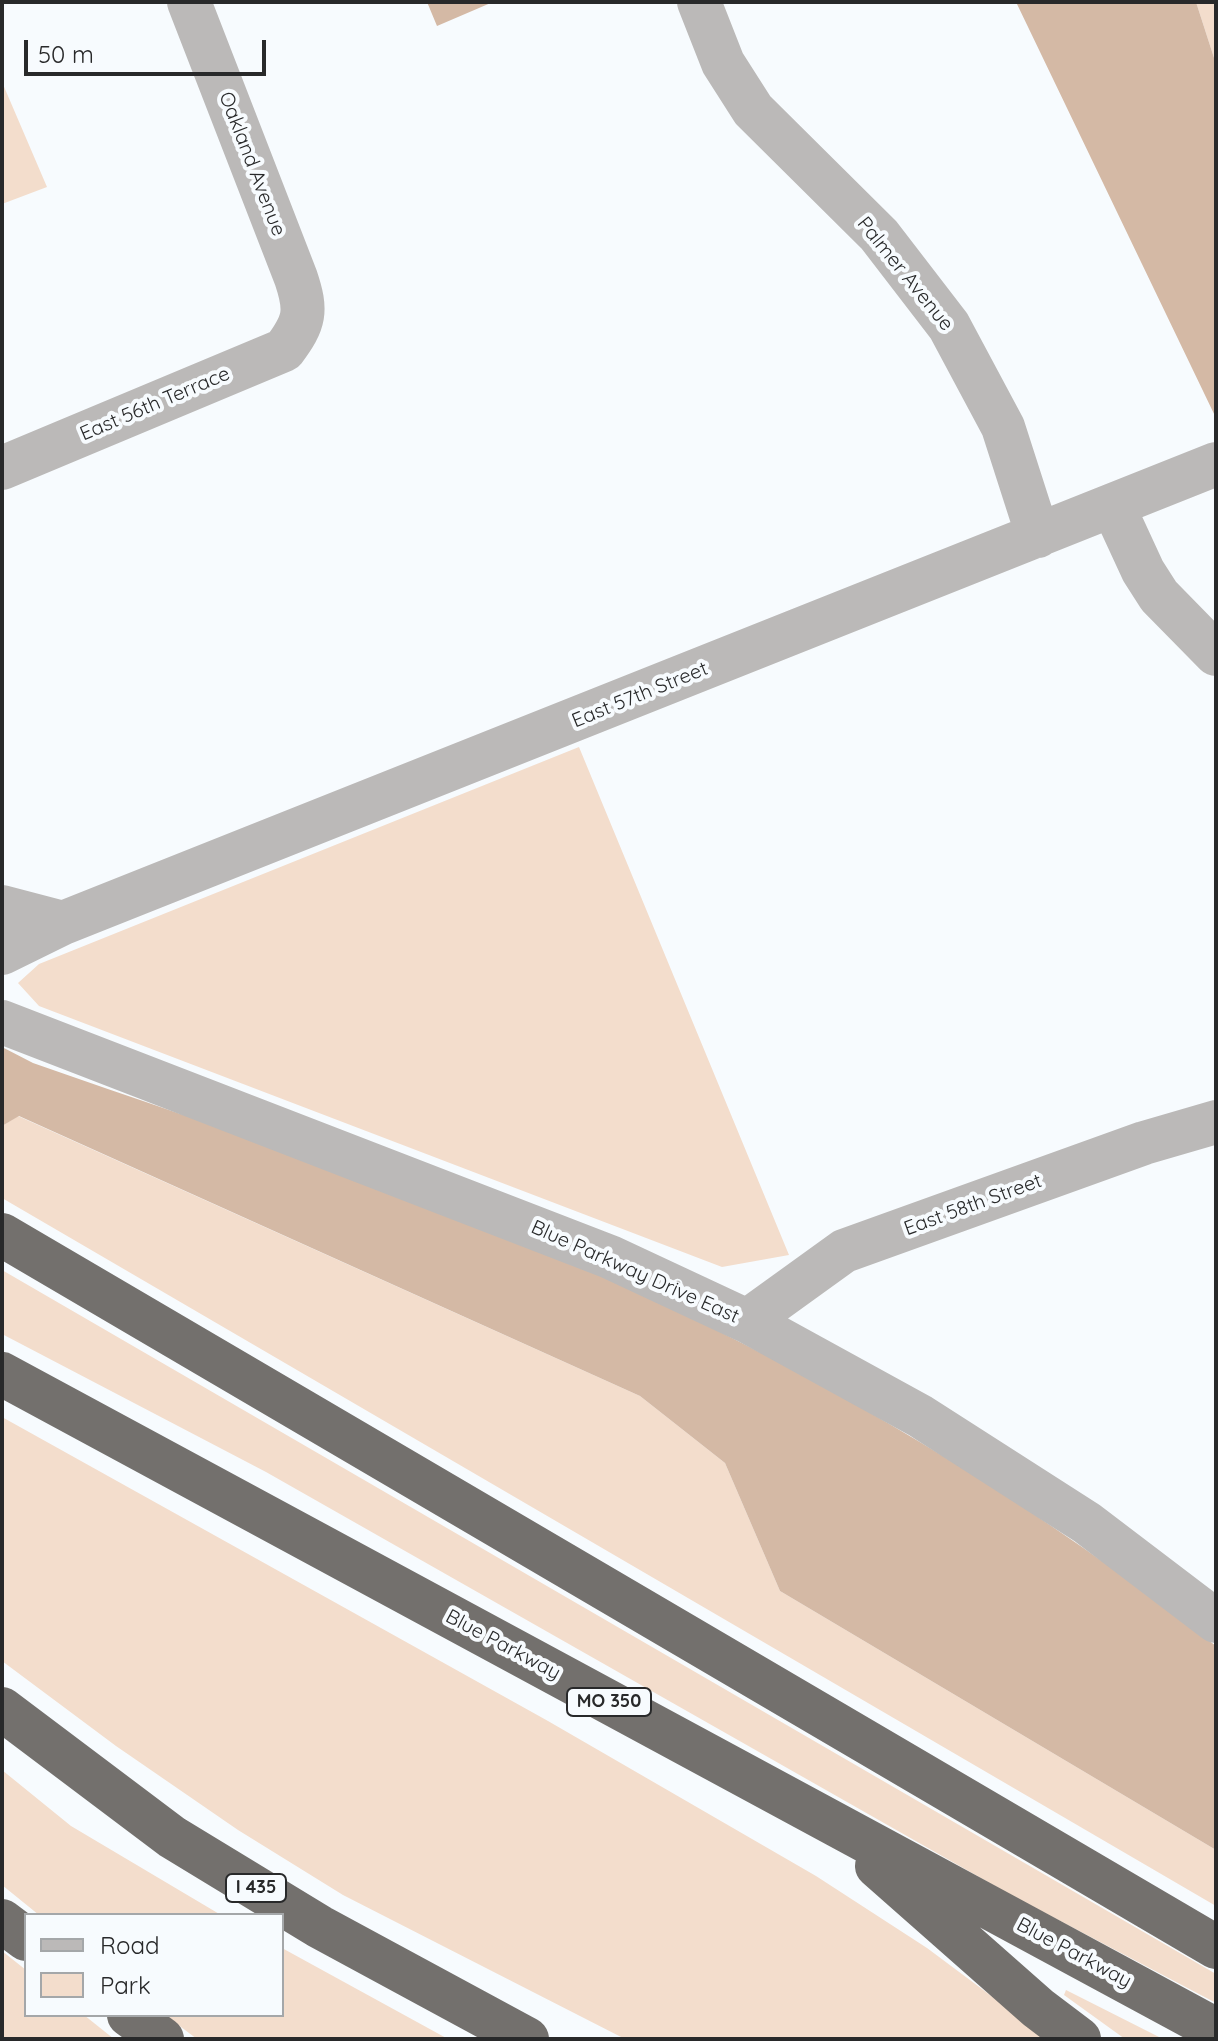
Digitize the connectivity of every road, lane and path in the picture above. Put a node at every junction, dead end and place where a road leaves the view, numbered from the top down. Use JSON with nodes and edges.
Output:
{"nodes":[{"id":1,"x":189,"y":2,"type":"edge"},
{"id":2,"x":699,"y":2,"type":"edge"},
{"id":3,"x":300,"y":328,"type":"joint"},
{"id":4,"x":1216,"y":464,"type":"edge"},
{"id":5,"x":2,"y":468,"type":"edge"},
{"id":6,"x":1113,"y":506,"type":"junction"},
{"id":7,"x":1038,"y":536,"type":"junction"},
{"id":8,"x":1216,"y":654,"type":"edge"},
{"id":9,"x":2,"y":907,"type":"edge"},
{"id":10,"x":63,"y":923,"type":"junction"},
{"id":11,"x":2,"y":953,"type":"edge"},
{"id":12,"x":2,"y":1022,"type":"edge"},
{"id":13,"x":1216,"y":1122,"type":"edge"},
{"id":14,"x":2,"y":1235,"type":"edge"},
{"id":15,"x":747,"y":1321,"type":"junction"},
{"id":16,"x":2,"y":1374,"type":"edge"},
{"id":17,"x":1216,"y":1621,"type":"edge"},
{"id":18,"x":2,"y":1709,"type":"edge"},
{"id":19,"x":819,"y":1815,"type":"junction"},
{"id":20,"x":2,"y":1921,"type":"edge"},
{"id":21,"x":24,"y":1938,"type":"edge"},
{"id":22,"x":1216,"y":1947,"type":"edge"},
{"id":23,"x":132,"y":2017,"type":"edge"},
{"id":24,"x":1216,"y":2030,"type":"edge"},
{"id":25,"x":162,"y":2039,"type":"edge"},
{"id":26,"x":527,"y":2039,"type":"edge"},
{"id":27,"x":1079,"y":2039,"type":"edge"}],
"edges":[{"from":1,"to":3,"type":"street","name":"Oakland Avenue"},
{"from":2,"to":7,"type":"street","name":"Palmer Avenue"},
{"from":3,"to":5,"type":"street","name":"East 56th Terrace"},
{"from":4,"to":6,"type":"street","name":"East 57th Street"},
{"from":6,"to":7,"type":"street","name":"East 57th Street"},
{"from":6,"to":8,"type":"street"},
{"from":7,"to":10,"type":"street","name":"East 57th Street"},
{"from":9,"to":10,"type":"street"},
{"from":10,"to":11,"type":"street","name":"East 57th Street"},
{"from":12,"to":15,"type":"street","name":"Blue Parkway Drive East"},
{"from":13,"to":15,"type":"street","name":"East 58th Street"},
{"from":14,"to":22,"type":"highway"},
{"from":15,"to":17,"type":"street","name":"Blue Parkway Drive East"},
{"from":16,"to":19,"type":"highway","name":"Blue Parkway","number":"MO 350"},
{"from":18,"to":26,"type":"highway","number":"I 435"},
{"from":19,"to":24,"type":"highway","name":"Blue Parkway","number":"MO 350"},
{"from":19,"to":27,"type":"highway"},
{"from":20,"to":21,"type":"highway"},
{"from":23,"to":25,"type":"highway"}]}
